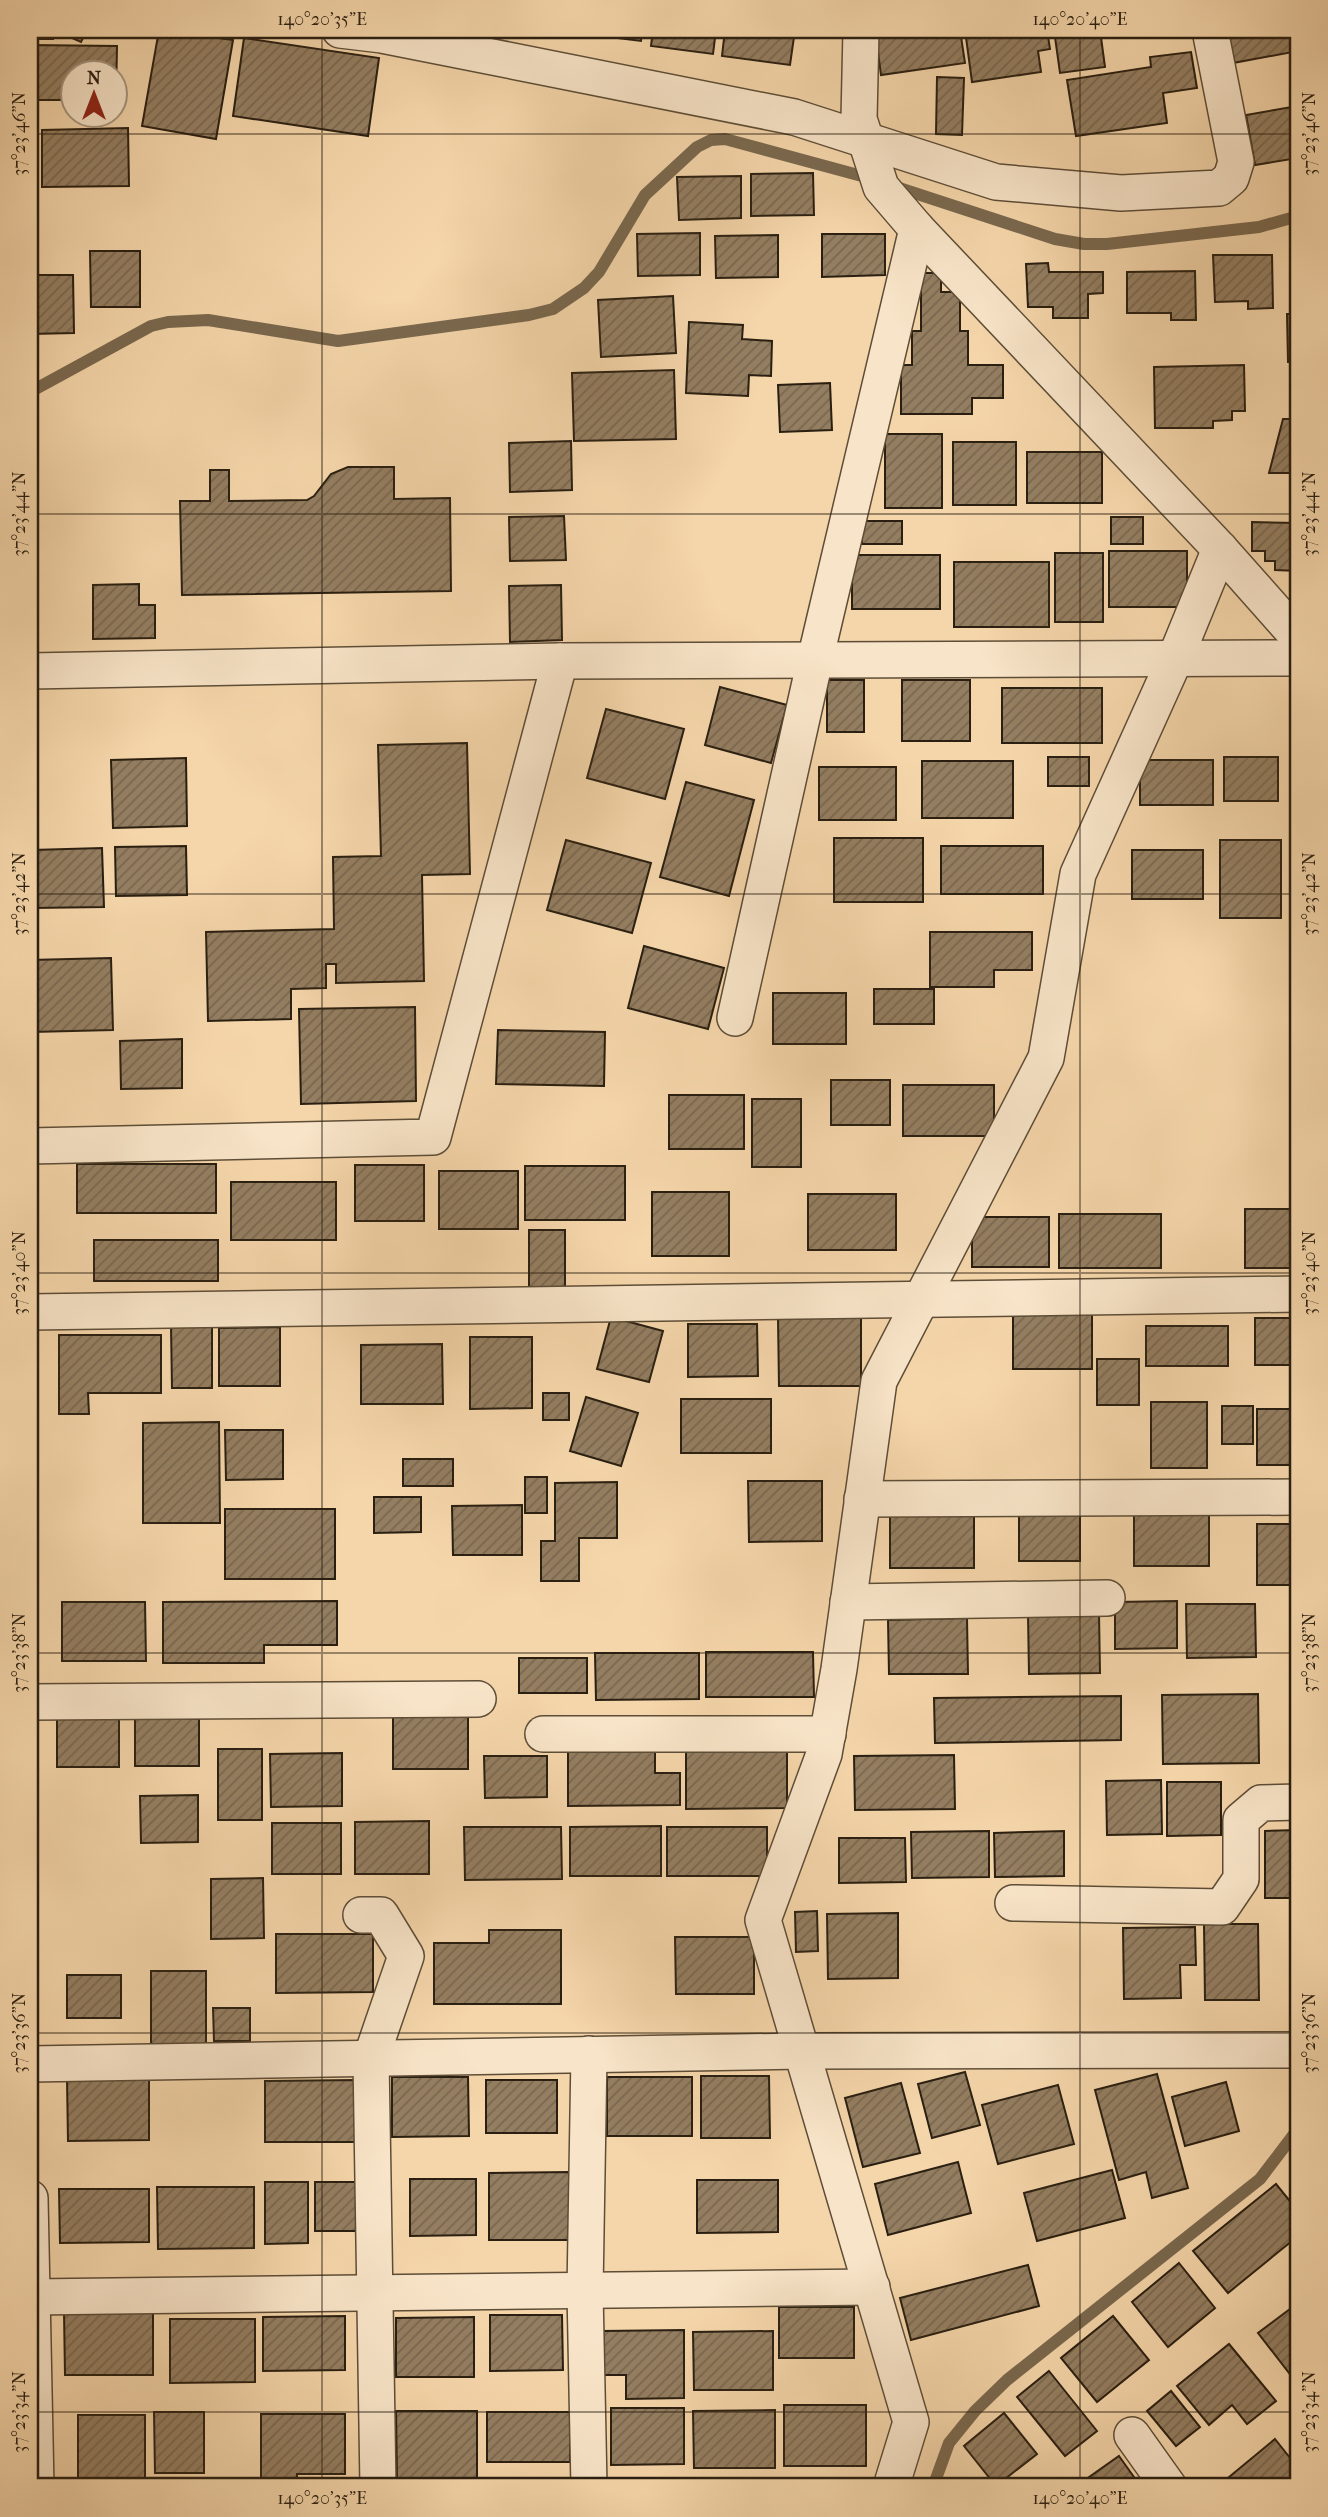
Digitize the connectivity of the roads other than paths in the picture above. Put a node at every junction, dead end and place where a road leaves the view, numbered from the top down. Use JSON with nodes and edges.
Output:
{"nodes":[{"id":1,"x":340,"y":30,"type":"edge"},
{"id":2,"x":861,"y":30,"type":"edge"},
{"id":3,"x":1210,"y":30,"type":"edge"},
{"id":4,"x":383,"y":32,"type":"edge"},
{"id":5,"x":866,"y":141,"type":"junction"},
{"id":6,"x":917,"y":229,"type":"junction"},
{"id":7,"x":1220,"y":549,"type":"junction"},
{"id":8,"x":1298,"y":637,"type":"edge"},
{"id":9,"x":1298,"y":658,"type":"edge"},
{"id":10,"x":1175,"y":659,"type":"junction"},
{"id":11,"x":815,"y":660,"type":"junction"},
{"id":12,"x":560,"y":661,"type":"junction"},
{"id":13,"x":30,"y":671,"type":"edge"},
{"id":14,"x":735,"y":1018,"type":"dead end"},
{"id":15,"x":30,"y":1146,"type":"edge"},
{"id":16,"x":1298,"y":1294,"type":"edge"},
{"id":17,"x":919,"y":1301,"type":"junction"},
{"id":18,"x":30,"y":1312,"type":"edge"},
{"id":19,"x":1298,"y":1497,"type":"edge"},
{"id":20,"x":862,"y":1499,"type":"junction"},
{"id":21,"x":1107,"y":1598,"type":"dead end"},
{"id":22,"x":848,"y":1602,"type":"junction"},
{"id":23,"x":478,"y":1699,"type":"dead end"},
{"id":24,"x":30,"y":1702,"type":"edge"},
{"id":25,"x":543,"y":1734,"type":"dead end"},
{"id":26,"x":828,"y":1734,"type":"junction"},
{"id":27,"x":1298,"y":1802,"type":"edge"},
{"id":28,"x":1013,"y":1903,"type":"dead end"},
{"id":29,"x":361,"y":1915,"type":"dead end"},
{"id":30,"x":1298,"y":2050,"type":"edge"},
{"id":31,"x":801,"y":2051,"type":"junction"},
{"id":32,"x":589,"y":2054,"type":"junction"},
{"id":33,"x":371,"y":2058,"type":"junction"},
{"id":34,"x":30,"y":2064,"type":"edge"},
{"id":35,"x":30,"y":2198,"type":"edge"},
{"id":36,"x":872,"y":2287,"type":"junction"},
{"id":37,"x":585,"y":2291,"type":"junction"},
{"id":38,"x":374,"y":2292,"type":"junction"},
{"id":39,"x":32,"y":2298,"type":"junction"},
{"id":40,"x":1132,"y":2435,"type":"dead end"},
{"id":41,"x":36,"y":2487,"type":"edge"},
{"id":42,"x":378,"y":2487,"type":"edge"},
{"id":43,"x":589,"y":2487,"type":"edge"},
{"id":44,"x":891,"y":2487,"type":"edge"},
{"id":45,"x":1169,"y":2487,"type":"edge"}],
"edges":[{"from":1,"to":4,"type":"street"},
{"from":2,"to":5,"type":"street"},
{"from":3,"to":5,"type":"street"},
{"from":4,"to":5,"type":"street"},
{"from":5,"to":6,"type":"street"},
{"from":6,"to":7,"type":"street"},
{"from":6,"to":11,"type":"street"},
{"from":7,"to":8,"type":"street"},
{"from":7,"to":10,"type":"street"},
{"from":9,"to":10,"type":"street"},
{"from":10,"to":11,"type":"street"},
{"from":10,"to":17,"type":"street"},
{"from":11,"to":12,"type":"street"},
{"from":11,"to":14,"type":"street"},
{"from":12,"to":13,"type":"street"},
{"from":12,"to":15,"type":"street"},
{"from":16,"to":17,"type":"street"},
{"from":17,"to":18,"type":"street"},
{"from":17,"to":20,"type":"street"},
{"from":19,"to":20,"type":"street"},
{"from":20,"to":22,"type":"street"},
{"from":21,"to":22,"type":"street"},
{"from":22,"to":26,"type":"street"},
{"from":23,"to":24,"type":"street"},
{"from":25,"to":26,"type":"street"},
{"from":26,"to":31,"type":"street"},
{"from":27,"to":28,"type":"street"},
{"from":29,"to":33,"type":"street"},
{"from":30,"to":31,"type":"street"},
{"from":31,"to":32,"type":"street"},
{"from":31,"to":36,"type":"street"},
{"from":32,"to":33,"type":"street"},
{"from":32,"to":37,"type":"street"},
{"from":33,"to":34,"type":"street"},
{"from":33,"to":38,"type":"street"},
{"from":35,"to":39,"type":"street"},
{"from":36,"to":37,"type":"street"},
{"from":36,"to":44,"type":"street"},
{"from":37,"to":38,"type":"street"},
{"from":37,"to":43,"type":"street"},
{"from":38,"to":39,"type":"street"},
{"from":38,"to":42,"type":"street"},
{"from":39,"to":41,"type":"street"},
{"from":40,"to":45,"type":"street"}]}
